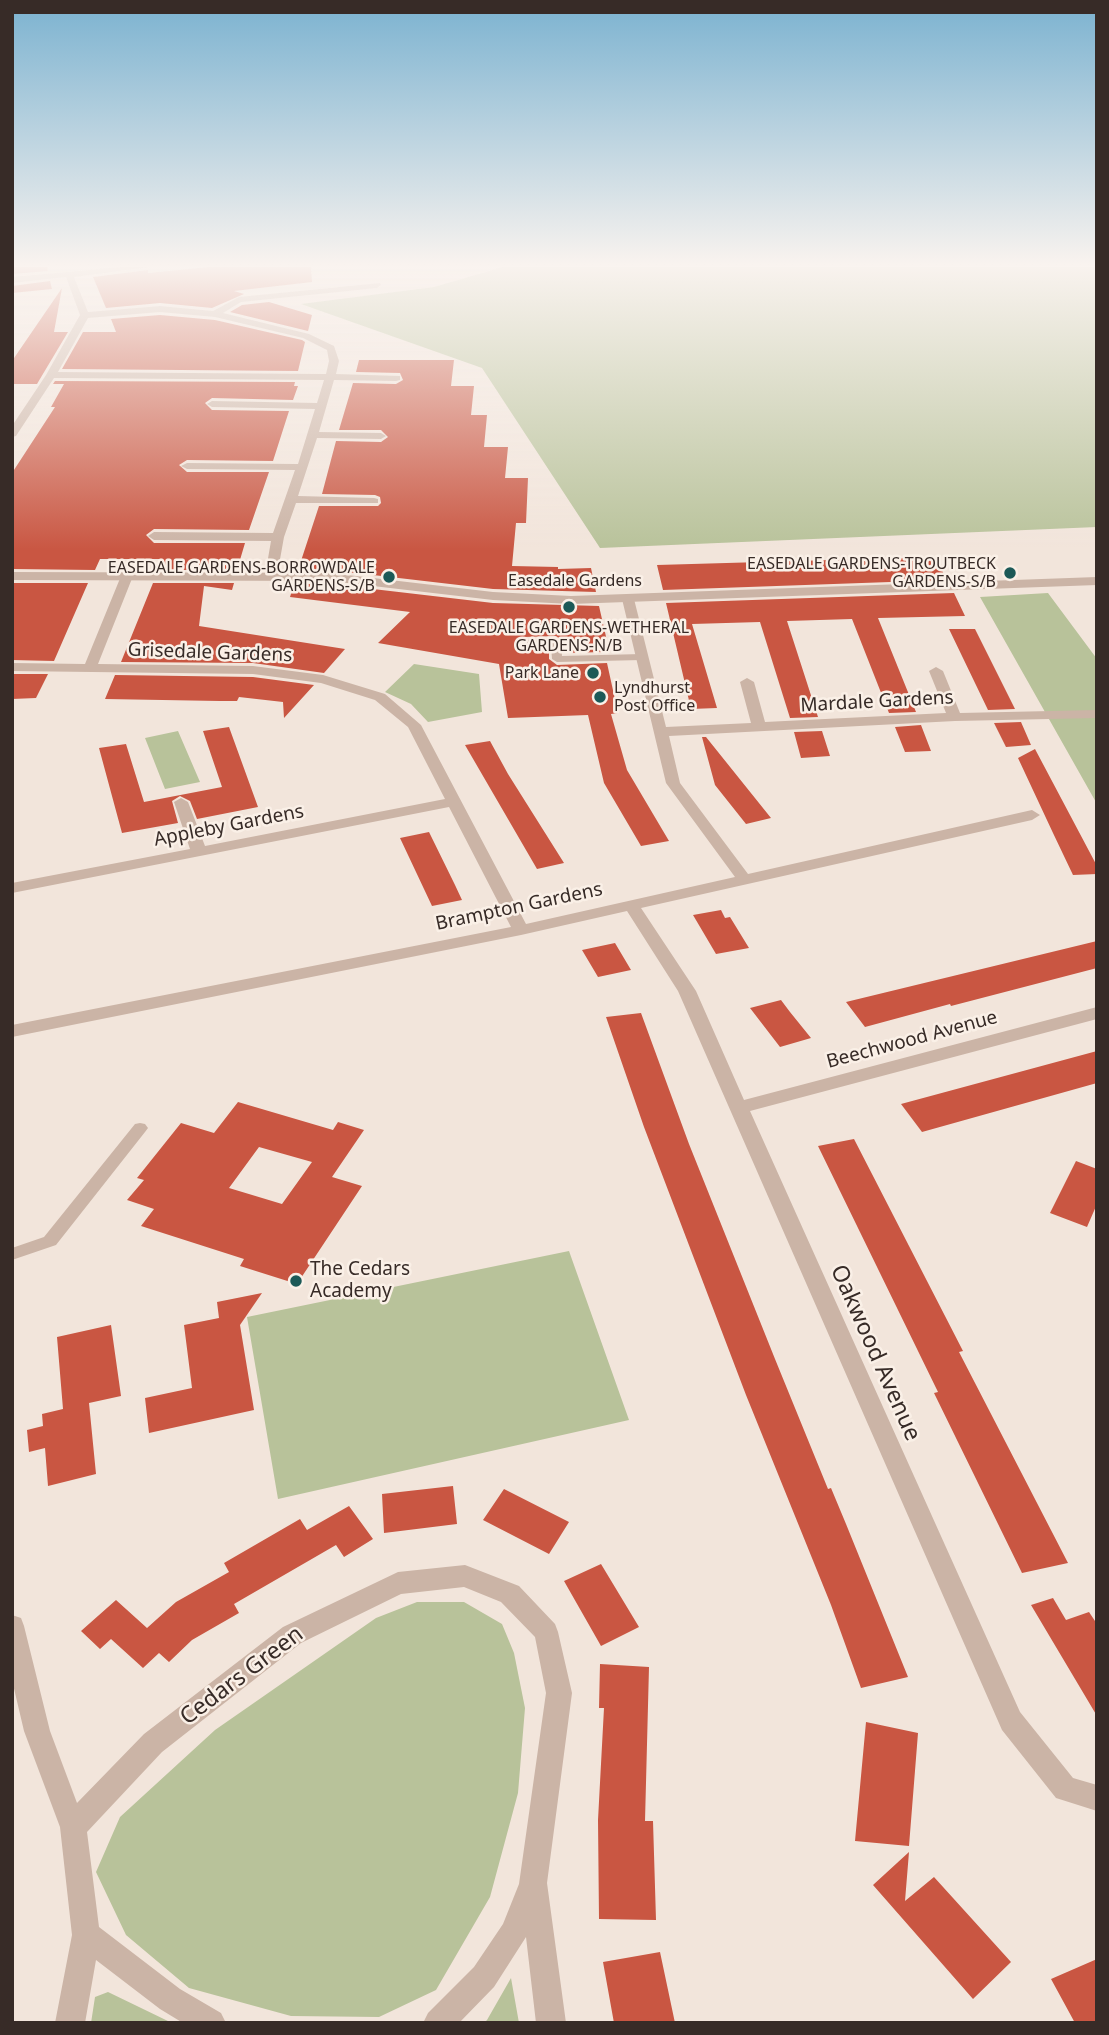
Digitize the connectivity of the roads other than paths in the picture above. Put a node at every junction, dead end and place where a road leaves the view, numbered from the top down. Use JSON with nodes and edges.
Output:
{"nodes":[{"id":1,"x":58,"y":362,"type":"edge"},
{"id":2,"x":334,"y":362,"type":"edge"},
{"id":3,"x":51,"y":375,"type":"junction"},
{"id":4,"x":330,"y":377,"type":"junction"},
{"id":5,"x":396,"y":378,"type":"dead end"},
{"id":6,"x":212,"y":404,"type":"dead end"},
{"id":7,"x":322,"y":406,"type":"junction"},
{"id":8,"x":12,"y":433,"type":"edge"},
{"id":9,"x":313,"y":435,"type":"junction"},
{"id":10,"x":381,"y":436,"type":"dead end"},
{"id":11,"x":187,"y":466,"type":"dead end"},
{"id":12,"x":301,"y":467,"type":"junction"},
{"id":13,"x":291,"y":499,"type":"junction"},
{"id":14,"x":374,"y":500,"type":"dead end"},
{"id":15,"x":153,"y":536,"type":"dead end"},
{"id":16,"x":278,"y":537,"type":"junction"},
{"id":17,"x":12,"y":576,"type":"edge"},
{"id":18,"x":127,"y":576,"type":"junction"},
{"id":19,"x":271,"y":576,"type":"junction"},
{"id":20,"x":1097,"y":581,"type":"edge"},
{"id":21,"x":628,"y":598,"type":"junction"},
{"id":22,"x":524,"y":643,"type":"dead end"},
{"id":23,"x":642,"y":657,"type":"junction"},
{"id":24,"x":12,"y":667,"type":"edge"},
{"id":25,"x":90,"y":668,"type":"junction"},
{"id":26,"x":936,"y":671,"type":"dead end"},
{"id":27,"x":747,"y":682,"type":"dead end"},
{"id":28,"x":1097,"y":713,"type":"edge"},
{"id":29,"x":955,"y":717,"type":"junction"},
{"id":30,"x":759,"y":726,"type":"junction"},
{"id":31,"x":659,"y":732,"type":"junction"},
{"id":32,"x":181,"y":802,"type":"dead end"},
{"id":33,"x":453,"y":802,"type":"junction"},
{"id":34,"x":1032,"y":815,"type":"dead end"},
{"id":35,"x":199,"y":852,"type":"junction"},
{"id":36,"x":744,"y":879,"type":"junction"},
{"id":37,"x":12,"y":888,"type":"edge"},
{"id":38,"x":630,"y":904,"type":"junction"},
{"id":39,"x":521,"y":930,"type":"junction"},
{"id":40,"x":1097,"y":1013,"type":"edge"},
{"id":41,"x":12,"y":1031,"type":"edge"},
{"id":42,"x":737,"y":1108,"type":"junction"},
{"id":43,"x":140,"y":1128,"type":"dead end"},
{"id":44,"x":12,"y":1254,"type":"edge"},
{"id":45,"x":12,"y":1626,"type":"edge"},
{"id":46,"x":1097,"y":1798,"type":"edge"},
{"id":47,"x":72,"y":1828,"type":"junction"},
{"id":48,"x":533,"y":1883,"type":"junction"},
{"id":49,"x":86,"y":1935,"type":"junction"},
{"id":50,"x":70,"y":2023,"type":"edge"},
{"id":51,"x":211,"y":2023,"type":"edge"},
{"id":52,"x":438,"y":2023,"type":"edge"},
{"id":53,"x":551,"y":2023,"type":"edge"}],
"edges":[{"from":1,"to":3,"type":"street"},
{"from":2,"to":4,"type":"street"},
{"from":3,"to":4,"type":"street"},
{"from":3,"to":8,"type":"street"},
{"from":4,"to":5,"type":"street"},
{"from":4,"to":7,"type":"street"},
{"from":6,"to":7,"type":"street"},
{"from":7,"to":9,"type":"street"},
{"from":9,"to":10,"type":"street"},
{"from":9,"to":12,"type":"street"},
{"from":11,"to":12,"type":"street"},
{"from":12,"to":13,"type":"street"},
{"from":13,"to":14,"type":"street"},
{"from":13,"to":16,"type":"street"},
{"from":15,"to":16,"type":"street"},
{"from":16,"to":19,"type":"street"},
{"from":17,"to":18,"type":"street","name":"Easedale Gardens"},
{"from":18,"to":19,"type":"street","name":"Easedale Gardens"},
{"from":18,"to":25,"type":"street"},
{"from":19,"to":21,"type":"street","name":"Easedale Gardens"},
{"from":20,"to":21,"type":"street","name":"Easedale Gardens"},
{"from":21,"to":23,"type":"street"},
{"from":22,"to":23,"type":"lane"},
{"from":23,"to":31,"type":"street"},
{"from":24,"to":25,"type":"street","name":"Grisedale Gardens"},
{"from":25,"to":33,"type":"street","name":"Grisedale Gardens"},
{"from":26,"to":29,"type":"street"},
{"from":27,"to":30,"type":"street"},
{"from":28,"to":29,"type":"street","name":"Mardale Gardens"},
{"from":29,"to":30,"type":"street","name":"Mardale Gardens"},
{"from":30,"to":31,"type":"street","name":"Mardale Gardens"},
{"from":31,"to":36,"type":"street"},
{"from":32,"to":35,"type":"street"},
{"from":33,"to":35,"type":"street","name":"Appleby Gardens"},
{"from":33,"to":39,"type":"street","name":"Grisedale Gardens"},
{"from":34,"to":36,"type":"street","name":"Brampton Gardens"},
{"from":35,"to":37,"type":"street","name":"Appleby Gardens"},
{"from":36,"to":38,"type":"street","name":"Brampton Gardens"},
{"from":38,"to":39,"type":"street","name":"Brampton Gardens"},
{"from":38,"to":42,"type":"street","name":"Oakwood Avenue"},
{"from":39,"to":41,"type":"street","name":"Brampton Gardens"},
{"from":40,"to":42,"type":"street","name":"Beechwood Avenue"},
{"from":42,"to":46,"type":"street","name":"Oakwood Avenue"},
{"from":43,"to":44,"type":"lane"},
{"from":45,"to":47,"type":"street"},
{"from":47,"to":48,"type":"street","name":"Cedars Green"},
{"from":47,"to":49,"type":"street"},
{"from":48,"to":52,"type":"street","name":"Cedars Green"},
{"from":48,"to":53,"type":"street","name":"Cedars Green"},
{"from":49,"to":50,"type":"street"},
{"from":49,"to":51,"type":"street"}]}
